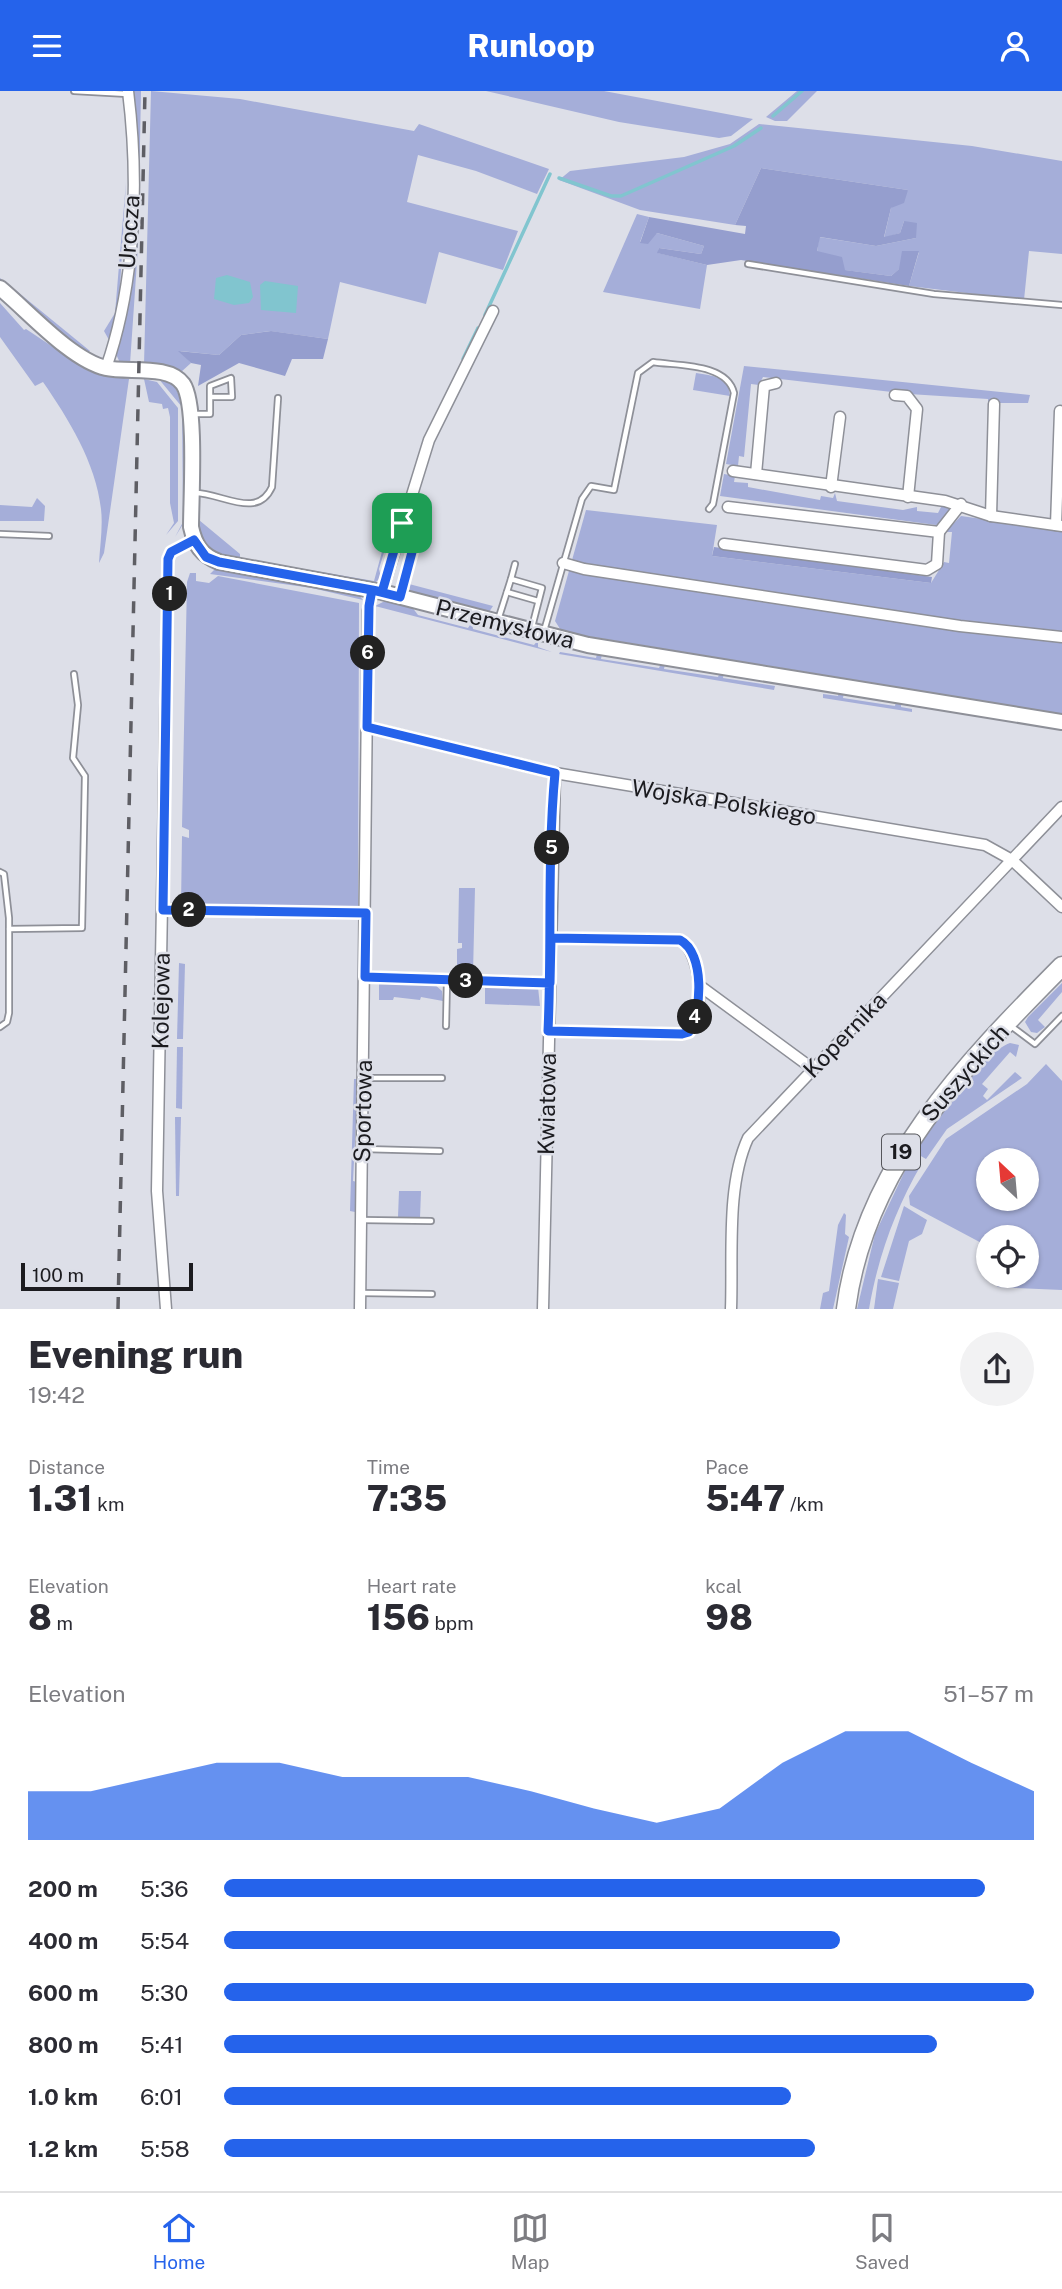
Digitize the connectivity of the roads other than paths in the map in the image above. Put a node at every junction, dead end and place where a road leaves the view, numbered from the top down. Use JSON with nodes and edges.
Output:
{"nodes":[{"id":1,"x":74,"y":91,"type":"edge"},
{"id":2,"x":129,"y":92,"type":"edge"},
{"id":3,"x":748,"y":264,"type":"dead end"},
{"id":4,"x":0,"y":288,"type":"edge"},
{"id":5,"x":1062,"y":305,"type":"edge"},
{"id":6,"x":493,"y":311,"type":"dead end"},
{"id":7,"x":106,"y":368,"type":"junction"},
{"id":8,"x":776,"y":383,"type":"dead end"},
{"id":9,"x":895,"y":395,"type":"dead end"},
{"id":10,"x":210,"y":397,"type":"junction"},
{"id":11,"x":278,"y":398,"type":"dead end"},
{"id":12,"x":994,"y":404,"type":"dead end"},
{"id":13,"x":1060,"y":411,"type":"dead end"},
{"id":14,"x":190,"y":414,"type":"junction"},
{"id":15,"x":840,"y":417,"type":"dead end"},
{"id":16,"x":733,"y":471,"type":"dead end"},
{"id":17,"x":756,"y":474,"type":"junction"},
{"id":18,"x":831,"y":487,"type":"junction"},
{"id":19,"x":191,"y":493,"type":"junction"},
{"id":20,"x":908,"y":497,"type":"junction"},
{"id":21,"x":961,"y":504,"type":"junction"},
{"id":22,"x":728,"y":507,"type":"dead end"},
{"id":23,"x":709,"y":509,"type":"dead end"},
{"id":24,"x":992,"y":516,"type":"junction"},
{"id":25,"x":402,"y":523,"type":"junction"},
{"id":26,"x":1059,"y":526,"type":"edge"},
{"id":27,"x":939,"y":532,"type":"junction"},
{"id":28,"x":0,"y":534,"type":"edge"},
{"id":29,"x":49,"y":536,"type":"dead end"},
{"id":30,"x":194,"y":540,"type":"junction"},
{"id":31,"x":724,"y":544,"type":"dead end"},
{"id":32,"x":563,"y":563,"type":"junction"},
{"id":33,"x":515,"y":564,"type":"dead end"},
{"id":34,"x":511,"y":579,"type":"junction"},
{"id":35,"x":377,"y":591,"type":"junction"},
{"id":36,"x":506,"y":592,"type":"junction"},
{"id":37,"x":400,"y":597,"type":"junction"},
{"id":38,"x":538,"y":601,"type":"junction"},
{"id":39,"x":499,"y":616,"type":"junction"},
{"id":40,"x":536,"y":629,"type":"junction"},
{"id":41,"x":1062,"y":637,"type":"edge"},
{"id":42,"x":74,"y":674,"type":"dead end"},
{"id":43,"x":1062,"y":722,"type":"edge"},
{"id":44,"x":367,"y":727,"type":"junction"},
{"id":45,"x":555,"y":773,"type":"junction"},
{"id":46,"x":1062,"y":807,"type":"edge"},
{"id":47,"x":1012,"y":860,"type":"junction"},
{"id":48,"x":0,"y":872,"type":"edge"},
{"id":49,"x":1062,"y":907,"type":"edge"},
{"id":50,"x":163,"y":910,"type":"junction"},
{"id":51,"x":366,"y":913,"type":"junction"},
{"id":52,"x":9,"y":929,"type":"junction"},
{"id":53,"x":551,"y":938,"type":"junction"},
{"id":54,"x":1062,"y":966,"type":"edge"},
{"id":55,"x":365,"y":977,"type":"junction"},
{"id":56,"x":447,"y":980,"type":"junction"},
{"id":57,"x":550,"y":983,"type":"junction"},
{"id":58,"x":700,"y":986,"type":"junction"},
{"id":59,"x":1062,"y":1016,"type":"edge"},
{"id":60,"x":1007,"y":1023,"type":"junction"},
{"id":61,"x":0,"y":1027,"type":"edge"},
{"id":62,"x":446,"y":1027,"type":"dead end"},
{"id":63,"x":548,"y":1031,"type":"junction"},
{"id":64,"x":813,"y":1069,"type":"junction"},
{"id":65,"x":363,"y":1078,"type":"junction"},
{"id":66,"x":442,"y":1078,"type":"dead end"},
{"id":67,"x":362,"y":1149,"type":"junction"},
{"id":68,"x":440,"y":1151,"type":"dead end"},
{"id":69,"x":361,"y":1220,"type":"junction"},
{"id":70,"x":431,"y":1221,"type":"dead end"},
{"id":71,"x":360,"y":1293,"type":"junction"},
{"id":72,"x":432,"y":1294,"type":"dead end"},
{"id":73,"x":166,"y":1309,"type":"edge"},
{"id":74,"x":360,"y":1309,"type":"edge"},
{"id":75,"x":543,"y":1309,"type":"edge"},
{"id":76,"x":731,"y":1309,"type":"edge"},
{"id":77,"x":846,"y":1309,"type":"edge"}],
"edges":[{"from":1,"to":2,"type":"lane","name":"Urocza"},
{"from":2,"to":7,"type":"street","name":"Urocza"},
{"from":3,"to":5,"type":"lane"},
{"from":4,"to":7,"type":"street"},
{"from":6,"to":25,"type":"street","name":"Sportowa"},
{"from":7,"to":14,"type":"street"},
{"from":8,"to":17,"type":"street"},
{"from":9,"to":20,"type":"street"},
{"from":10,"to":10,"type":"lane"},
{"from":10,"to":14,"type":"lane"},
{"from":11,"to":19,"type":"lane"},
{"from":12,"to":24,"type":"street"},
{"from":13,"to":26,"type":"street"},
{"from":14,"to":19,"type":"street"},
{"from":15,"to":18,"type":"street"},
{"from":16,"to":17,"type":"street"},
{"from":17,"to":18,"type":"street"},
{"from":18,"to":20,"type":"street"},
{"from":19,"to":30,"type":"street"},
{"from":20,"to":21,"type":"street"},
{"from":21,"to":24,"type":"street"},
{"from":21,"to":27,"type":"street"},
{"from":22,"to":27,"type":"street"},
{"from":23,"to":32,"type":"lane"},
{"from":24,"to":26,"type":"street"},
{"from":25,"to":35,"type":"street","name":"Sportowa"},
{"from":25,"to":37,"type":"lane"},
{"from":27,"to":31,"type":"street"},
{"from":28,"to":29,"type":"lane"},
{"from":30,"to":35,"type":"street","name":"Przemysłowa"},
{"from":30,"to":50,"type":"street","name":"Kolejowa"},
{"from":32,"to":40,"type":"lane"},
{"from":32,"to":41,"type":"street"},
{"from":33,"to":34,"type":"lane"},
{"from":34,"to":36,"type":"lane"},
{"from":34,"to":38,"type":"lane"},
{"from":35,"to":37,"type":"street","name":"Przemysłowa"},
{"from":35,"to":44,"type":"street","name":"Sportowa"},
{"from":36,"to":38,"type":"lane"},
{"from":36,"to":39,"type":"lane"},
{"from":37,"to":39,"type":"street","name":"Przemysłowa"},
{"from":38,"to":40,"type":"lane"},
{"from":39,"to":40,"type":"street","name":"Przemysłowa"},
{"from":40,"to":43,"type":"street","name":"Przemysłowa"},
{"from":42,"to":52,"type":"lane"},
{"from":44,"to":45,"type":"street","name":"Wojska Polskiego"},
{"from":44,"to":51,"type":"street","name":"Sportowa"},
{"from":45,"to":47,"type":"street","name":"Wojska Polskiego"},
{"from":45,"to":53,"type":"street","name":"Kwiatowa"},
{"from":46,"to":47,"type":"street","name":"Kopernika"},
{"from":47,"to":49,"type":"street","name":"Wojska Polskiego"},
{"from":47,"to":64,"type":"street","name":"Kopernika"},
{"from":48,"to":52,"type":"lane"},
{"from":50,"to":51,"type":"lane"},
{"from":50,"to":73,"type":"street","name":"Kolejowa"},
{"from":51,"to":55,"type":"street","name":"Sportowa"},
{"from":52,"to":61,"type":"lane"},
{"from":53,"to":57,"type":"street","name":"Kwiatowa"},
{"from":53,"to":58,"type":"street"},
{"from":54,"to":60,"type":"highway","name":"Suszyckich","number":"19"},
{"from":55,"to":56,"type":"street"},
{"from":55,"to":65,"type":"street","name":"Sportowa"},
{"from":56,"to":57,"type":"street"},
{"from":56,"to":62,"type":"lane"},
{"from":57,"to":63,"type":"street","name":"Kwiatowa"},
{"from":58,"to":63,"type":"street"},
{"from":58,"to":64,"type":"street"},
{"from":59,"to":60,"type":"lane"},
{"from":60,"to":77,"type":"highway","name":"Suszyckich","number":"19"},
{"from":63,"to":75,"type":"street","name":"Kwiatowa"},
{"from":64,"to":76,"type":"street","name":"Kopernika"},
{"from":65,"to":66,"type":"lane"},
{"from":65,"to":67,"type":"street","name":"Sportowa"},
{"from":67,"to":68,"type":"lane"},
{"from":67,"to":69,"type":"street","name":"Sportowa"},
{"from":69,"to":70,"type":"lane"},
{"from":69,"to":71,"type":"street","name":"Sportowa"},
{"from":71,"to":72,"type":"lane"},
{"from":71,"to":74,"type":"street","name":"Sportowa"}]}
